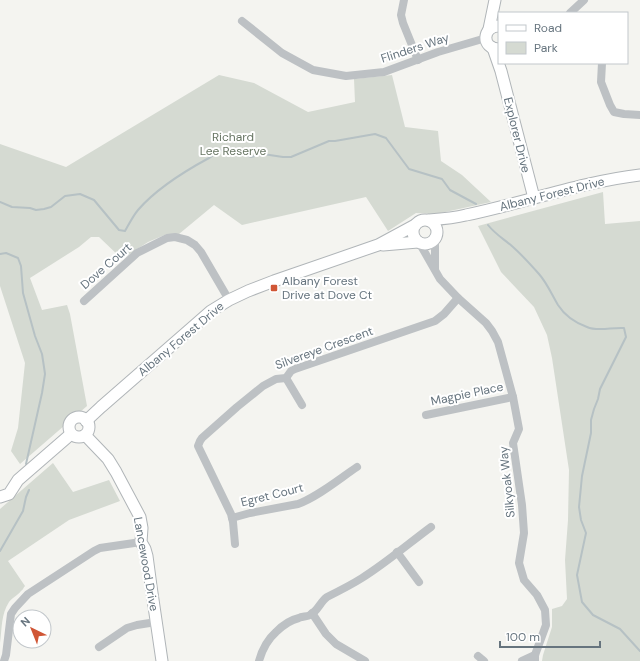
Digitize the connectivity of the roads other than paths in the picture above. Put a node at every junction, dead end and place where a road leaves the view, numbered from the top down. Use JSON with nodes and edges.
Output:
{"nodes":[{"id":1,"x":404,"y":0,"type":"edge"},
{"id":2,"x":496,"y":0,"type":"edge"},
{"id":3,"x":584,"y":0,"type":"edge"},
{"id":4,"x":500,"y":12,"type":"edge"},
{"id":5,"x":574,"y":12,"type":"edge"},
{"id":6,"x":242,"y":21,"type":"dead end"},
{"id":7,"x":493,"y":39,"type":"edge"},
{"id":8,"x":498,"y":55,"type":"edge"},
{"id":9,"x":418,"y":60,"type":"junction"},
{"id":10,"x":602,"y":64,"type":"edge"},
{"id":11,"x":502,"y":67,"type":"edge"},
{"id":12,"x":640,"y":115,"type":"edge"},
{"id":13,"x":640,"y":175,"type":"edge"},
{"id":14,"x":534,"y":198,"type":"junction"},
{"id":15,"x":465,"y":216,"type":"junction"},
{"id":16,"x":429,"y":220,"type":"junction"},
{"id":17,"x":415,"y":225,"type":"junction"},
{"id":18,"x":436,"y":236,"type":"junction"},
{"id":19,"x":419,"y":243,"type":"junction"},
{"id":20,"x":378,"y":245,"type":"junction"},
{"id":21,"x":435,"y":270,"type":"junction"},
{"id":22,"x":458,"y":298,"type":"junction"},
{"id":23,"x":229,"y":300,"type":"junction"},
{"id":24,"x":84,"y":301,"type":"dead end"},
{"id":25,"x":286,"y":378,"type":"junction"},
{"id":26,"x":513,"y":397,"type":"junction"},
{"id":27,"x":302,"y":405,"type":"dead end"},
{"id":28,"x":426,"y":415,"type":"dead end"},
{"id":29,"x":86,"y":421,"type":"junction"},
{"id":30,"x":71,"y":434,"type":"junction"},
{"id":31,"x":85,"y":435,"type":"junction"},
{"id":32,"x":357,"y":467,"type":"dead end"},
{"id":33,"x":18,"y":480,"type":"junction"},
{"id":34,"x":0,"y":492,"type":"edge"},
{"id":35,"x":0,"y":497,"type":"edge"},
{"id":36,"x":232,"y":518,"type":"junction"},
{"id":37,"x":431,"y":527,"type":"dead end"},
{"id":38,"x":141,"y":542,"type":"junction"},
{"id":39,"x":235,"y":544,"type":"dead end"},
{"id":40,"x":397,"y":552,"type":"junction"},
{"id":41,"x":419,"y":582,"type":"dead end"},
{"id":42,"x":312,"y":613,"type":"junction"},
{"id":43,"x":156,"y":622,"type":"junction"},
{"id":44,"x":99,"y":647,"type":"dead end"},
{"id":45,"x":535,"y":658,"type":"edge"},
{"id":46,"x":4,"y":661,"type":"edge"},
{"id":47,"x":162,"y":661,"type":"edge"},
{"id":48,"x":259,"y":661,"type":"edge"},
{"id":49,"x":366,"y":661,"type":"edge"},
{"id":50,"x":522,"y":661,"type":"edge"}],
"edges":[{"from":1,"to":9,"type":"street"},
{"from":2,"to":4,"type":"street"},
{"from":2,"to":7,"type":"street"},
{"from":3,"to":5,"type":"street"},
{"from":6,"to":9,"type":"street","name":"Flinders Way"},
{"from":7,"to":8,"type":"street","name":"Explorer Drive"},
{"from":7,"to":9,"type":"street","name":"Flinders Way"},
{"from":10,"to":12,"type":"street"},
{"from":11,"to":14,"type":"street","name":"Explorer Drive"},
{"from":13,"to":14,"type":"street","name":"Albany Forest Drive"},
{"from":14,"to":15,"type":"street","name":"Albany Forest Drive"},
{"from":15,"to":16,"type":"street","name":"Albany Forest Drive"},
{"from":15,"to":18,"type":"street","name":"Albany Forest Drive"},
{"from":16,"to":17,"type":"street"},
{"from":16,"to":18,"type":"street"},
{"from":17,"to":19,"type":"street"},
{"from":17,"to":20,"type":"street","name":"Albany Forest Drive"},
{"from":18,"to":19,"type":"street"},
{"from":18,"to":21,"type":"street"},
{"from":19,"to":20,"type":"street","name":"Albany Forest Drive"},
{"from":19,"to":21,"type":"street","name":"Silkyoak Way"},
{"from":20,"to":23,"type":"street","name":"Albany Forest Drive"},
{"from":21,"to":22,"type":"street","name":"Silkyoak Way"},
{"from":22,"to":25,"type":"street","name":"Silvereye Crescent"},
{"from":22,"to":26,"type":"street","name":"Silkyoak Way"},
{"from":23,"to":24,"type":"street","name":"Dove Court"},
{"from":23,"to":29,"type":"street","name":"Albany Forest Drive"},
{"from":25,"to":27,"type":"street"},
{"from":25,"to":36,"type":"street","name":"Silvereye Crescent"},
{"from":26,"to":28,"type":"street","name":"Magpie Place"},
{"from":26,"to":45,"type":"street","name":"Silkyoak Way"},
{"from":29,"to":30,"type":"street"},
{"from":29,"to":31,"type":"street"},
{"from":30,"to":31,"type":"street"},
{"from":30,"to":33,"type":"street"},
{"from":31,"to":38,"type":"street","name":"Lancewood Drive"},
{"from":32,"to":36,"type":"street","name":"Egret Court"},
{"from":33,"to":34,"type":"street"},
{"from":33,"to":35,"type":"street"},
{"from":36,"to":39,"type":"street","name":"Silvereye Crescent"},
{"from":37,"to":40,"type":"street"},
{"from":38,"to":43,"type":"street","name":"Lancewood Drive"},
{"from":38,"to":46,"type":"street"},
{"from":40,"to":41,"type":"street"},
{"from":40,"to":42,"type":"street"},
{"from":42,"to":48,"type":"street"},
{"from":42,"to":49,"type":"street"},
{"from":43,"to":44,"type":"street"},
{"from":43,"to":47,"type":"street","name":"Lancewood Drive"},
{"from":45,"to":50,"type":"street"}]}
